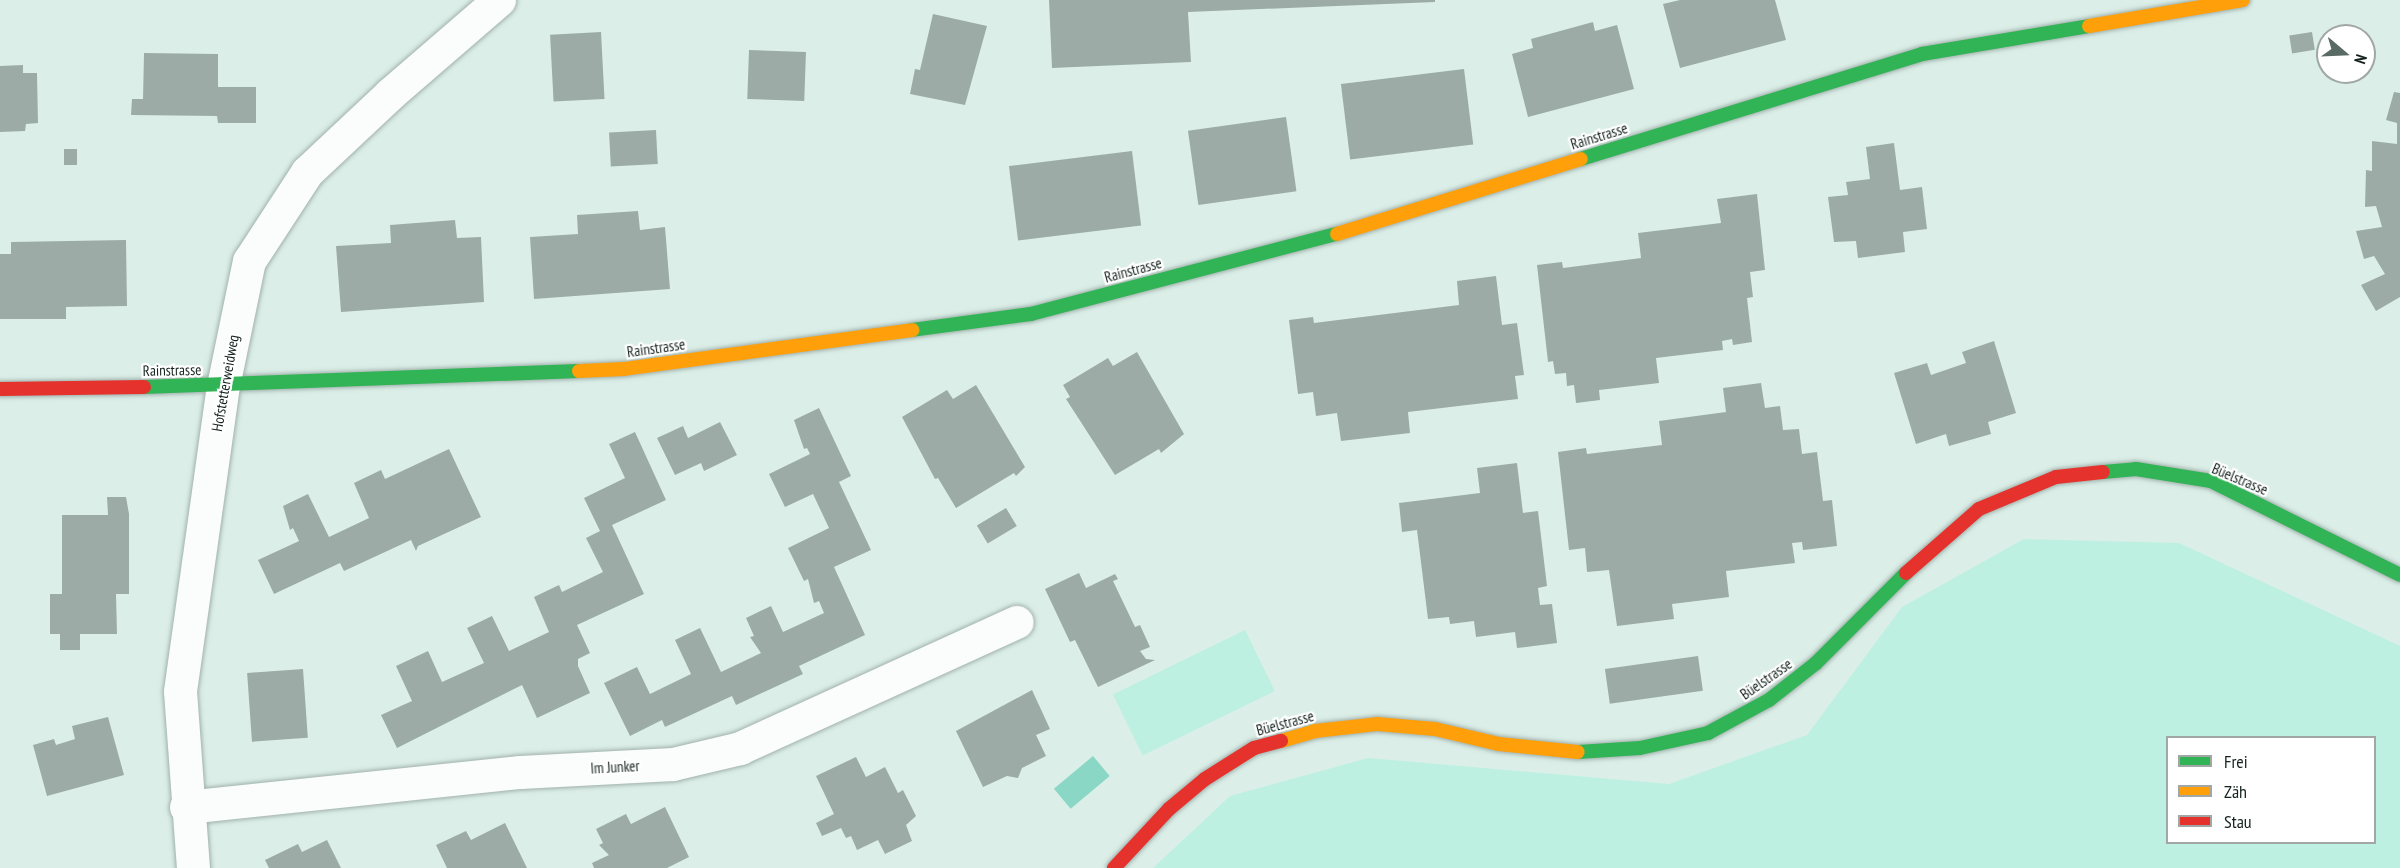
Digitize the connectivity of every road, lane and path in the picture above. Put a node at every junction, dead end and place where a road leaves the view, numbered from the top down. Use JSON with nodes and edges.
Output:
{"nodes":[{"id":1,"x":499,"y":0,"type":"edge"},
{"id":2,"x":2243,"y":0,"type":"edge"},
{"id":3,"x":223,"y":386,"type":"junction"},
{"id":4,"x":0,"y":389,"type":"edge"},
{"id":5,"x":2400,"y":575,"type":"edge"},
{"id":6,"x":1017,"y":622,"type":"dead end"},
{"id":7,"x":186,"y":807,"type":"junction"},
{"id":8,"x":193,"y":868,"type":"edge"},
{"id":9,"x":1114,"y":868,"type":"edge"}],
"edges":[{"from":1,"to":3,"type":"street","name":"Hofstetterweidweg"},
{"from":2,"to":3,"type":"street","name":"Rainstrasse"},
{"from":3,"to":4,"type":"street","name":"Rainstrasse"},
{"from":3,"to":7,"type":"street","name":"Hofstetterweidweg"},
{"from":5,"to":9,"type":"street","name":"Büelstrasse"},
{"from":6,"to":7,"type":"street","name":"Im Junker"},
{"from":7,"to":8,"type":"street","name":"Hofstetterweidweg"}]}
